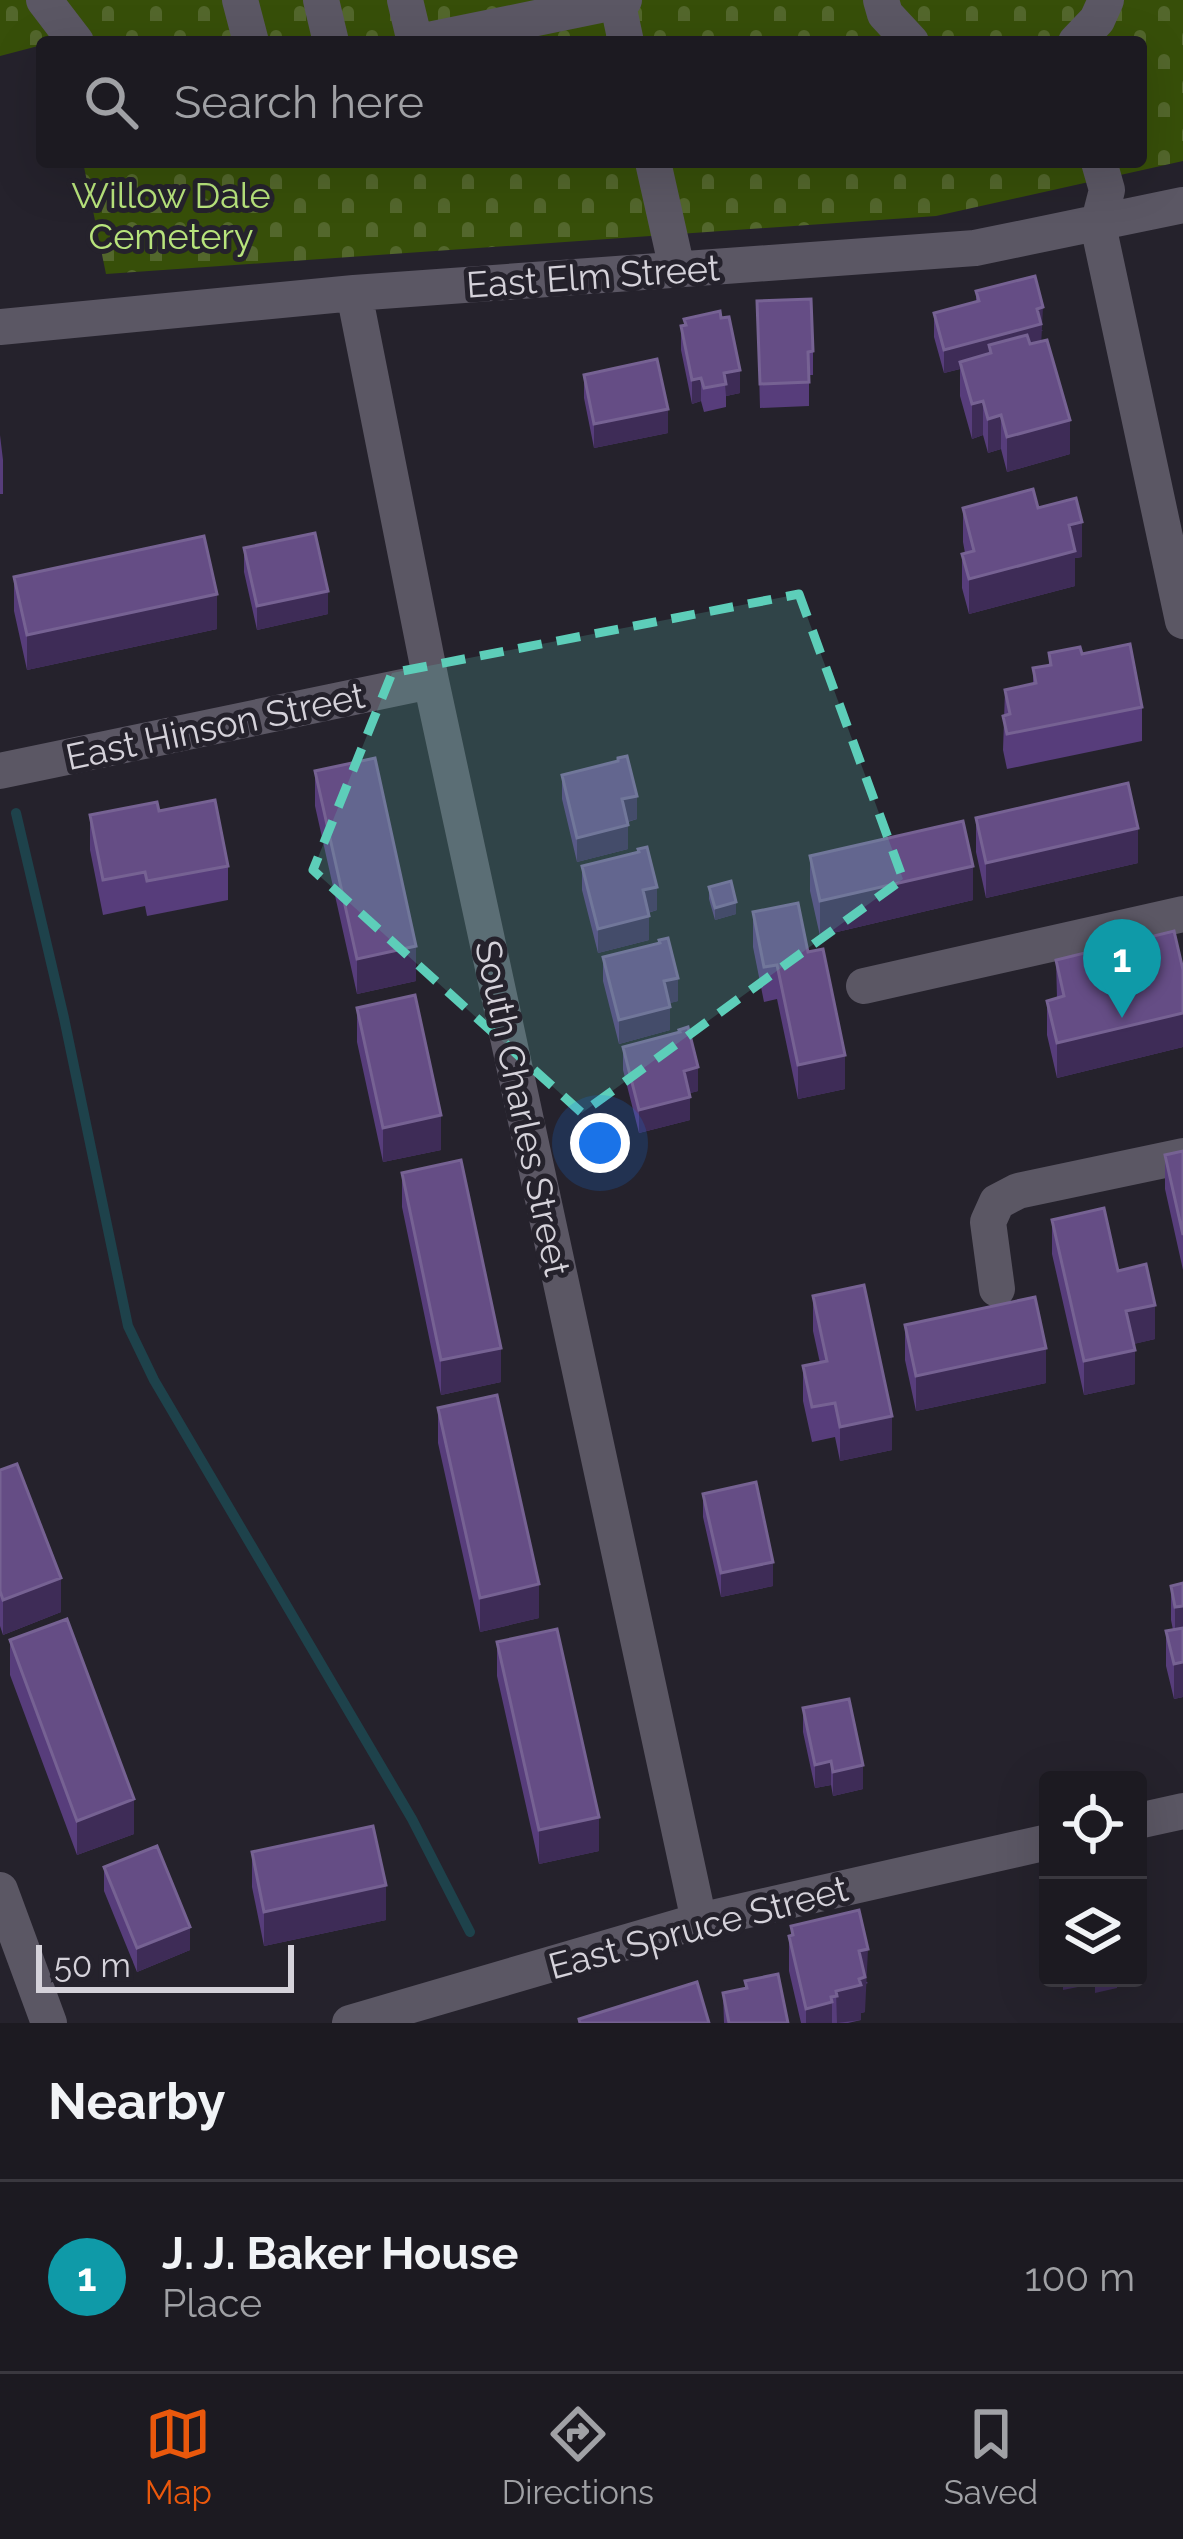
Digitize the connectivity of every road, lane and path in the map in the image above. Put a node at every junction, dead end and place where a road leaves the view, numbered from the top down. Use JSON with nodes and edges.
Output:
{"nodes":[{"id":1,"x":44,"y":0,"type":"edge"},
{"id":2,"x":241,"y":0,"type":"edge"},
{"id":3,"x":321,"y":0,"type":"edge"},
{"id":4,"x":405,"y":0,"type":"edge"},
{"id":5,"x":619,"y":0,"type":"edge"},
{"id":6,"x":881,"y":0,"type":"edge"},
{"id":7,"x":1106,"y":0,"type":"edge"},
{"id":8,"x":506,"y":12,"type":"edge"},
{"id":9,"x":71,"y":36,"type":"edge"},
{"id":10,"x":249,"y":36,"type":"edge"},
{"id":11,"x":330,"y":36,"type":"edge"},
{"id":12,"x":415,"y":36,"type":"edge"},
{"id":13,"x":435,"y":36,"type":"edge"},
{"id":14,"x":625,"y":36,"type":"edge"},
{"id":15,"x":906,"y":36,"type":"edge"},
{"id":16,"x":1081,"y":36,"type":"edge"},
{"id":17,"x":654,"y":168,"type":"edge"},
{"id":18,"x":1101,"y":168,"type":"edge"},
{"id":19,"x":1183,"y":205,"type":"edge"},
{"id":20,"x":1098,"y":224,"type":"junction"},
{"id":21,"x":677,"y":269,"type":"junction"},
{"id":22,"x":354,"y":293,"type":"junction"},
{"id":23,"x":0,"y":327,"type":"edge"},
{"id":24,"x":1183,"y":621,"type":"edge"},
{"id":25,"x":430,"y":680,"type":"junction"},
{"id":26,"x":0,"y":771,"type":"edge"},
{"id":27,"x":1183,"y":914,"type":"edge"},
{"id":28,"x":864,"y":986,"type":"dead end"},
{"id":29,"x":1183,"y":1156,"type":"edge"},
{"id":30,"x":998,"y":1289,"type":"dead end"},
{"id":31,"x":1183,"y":1811,"type":"edge"},
{"id":32,"x":1147,"y":1819,"type":"edge"},
{"id":33,"x":1039,"y":1844,"type":"edge"},
{"id":34,"x":0,"y":1890,"type":"edge"},
{"id":35,"x":699,"y":1921,"type":"junction"},
{"id":36,"x":49,"y":2023,"type":"edge"},
{"id":37,"x":350,"y":2023,"type":"edge"}],
"edges":[{"from":1,"to":9,"type":"street"},
{"from":2,"to":10,"type":"street"},
{"from":3,"to":11,"type":"street"},
{"from":4,"to":12,"type":"street"},
{"from":5,"to":8,"type":"street"},
{"from":5,"to":14,"type":"street"},
{"from":6,"to":15,"type":"street"},
{"from":7,"to":16,"type":"street"},
{"from":8,"to":13,"type":"street"},
{"from":17,"to":21,"type":"street"},
{"from":18,"to":20,"type":"street"},
{"from":19,"to":20,"type":"street","name":"East Elm Street"},
{"from":20,"to":21,"type":"street","name":"East Elm Street"},
{"from":20,"to":24,"type":"street"},
{"from":21,"to":22,"type":"street","name":"East Elm Street"},
{"from":22,"to":23,"type":"street","name":"East Elm Street"},
{"from":22,"to":25,"type":"street","name":"South Charles Street"},
{"from":25,"to":26,"type":"street","name":"East Hinson Street"},
{"from":25,"to":35,"type":"street","name":"South Charles Street"},
{"from":27,"to":28,"type":"street"},
{"from":29,"to":30,"type":"street"},
{"from":31,"to":32,"type":"street"},
{"from":33,"to":35,"type":"street","name":"East Spruce Street"},
{"from":34,"to":36,"type":"street"},
{"from":35,"to":37,"type":"street","name":"East Spruce Street"}]}
